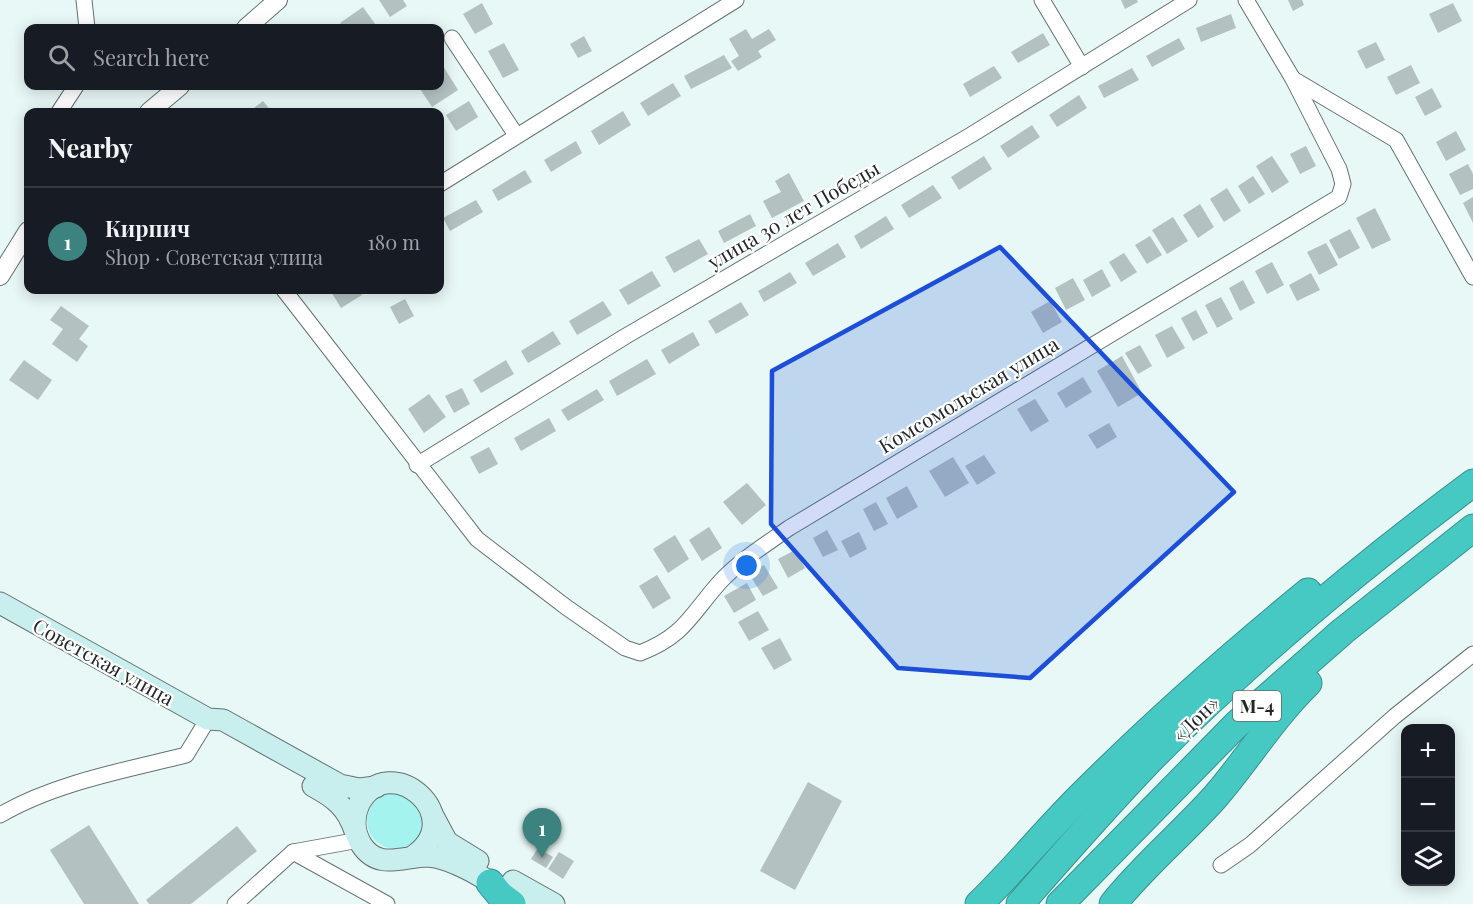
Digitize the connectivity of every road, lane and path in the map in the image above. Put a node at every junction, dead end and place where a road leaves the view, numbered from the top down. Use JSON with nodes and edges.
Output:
{"nodes":[{"id":1,"x":84,"y":0,"type":"edge"},
{"id":2,"x":278,"y":0,"type":"edge"},
{"id":3,"x":736,"y":0,"type":"edge"},
{"id":4,"x":1042,"y":0,"type":"edge"},
{"id":5,"x":1189,"y":0,"type":"edge"},
{"id":6,"x":1246,"y":0,"type":"edge"},
{"id":7,"x":87,"y":24,"type":"edge"},
{"id":8,"x":251,"y":24,"type":"edge"},
{"id":9,"x":452,"y":38,"type":"dead end"},
{"id":10,"x":1082,"y":67,"type":"junction"},
{"id":11,"x":1293,"y":79,"type":"junction"},
{"id":12,"x":73,"y":90,"type":"edge"},
{"id":13,"x":175,"y":90,"type":"edge"},
{"id":14,"x":62,"y":108,"type":"edge"},
{"id":15,"x":154,"y":108,"type":"edge"},
{"id":16,"x":516,"y":135,"type":"junction"},
{"id":17,"x":444,"y":181,"type":"edge"},
{"id":18,"x":24,"y":237,"type":"edge"},
{"id":19,"x":0,"y":276,"type":"edge"},
{"id":20,"x":1473,"y":277,"type":"edge"},
{"id":21,"x":287,"y":294,"type":"edge"},
{"id":22,"x":417,"y":465,"type":"junction"},
{"id":23,"x":1473,"y":483,"type":"edge"},
{"id":24,"x":1473,"y":528,"type":"edge"},
{"id":25,"x":1473,"y":543,"type":"edge"},
{"id":26,"x":1382,"y":551,"type":"junction"},
{"id":27,"x":0,"y":603,"type":"edge"},
{"id":28,"x":1473,"y":654,"type":"edge"},
{"id":29,"x":1286,"y":704,"type":"junction"},
{"id":30,"x":208,"y":718,"type":"junction"},
{"id":31,"x":376,"y":787,"type":"junction"},
{"id":32,"x":432,"y":813,"type":"junction"},
{"id":33,"x":0,"y":815,"type":"edge"},
{"id":34,"x":357,"y":836,"type":"junction"},
{"id":35,"x":293,"y":852,"type":"junction"},
{"id":36,"x":412,"y":858,"type":"junction"},
{"id":37,"x":1221,"y":865,"type":"dead end"},
{"id":38,"x":490,"y":883,"type":"junction"},
{"id":39,"x":235,"y":904,"type":"edge"},
{"id":40,"x":387,"y":904,"type":"edge"},
{"id":41,"x":512,"y":904,"type":"edge"},
{"id":42,"x":526,"y":904,"type":"edge"},
{"id":43,"x":554,"y":904,"type":"edge"},
{"id":44,"x":979,"y":904,"type":"edge"},
{"id":45,"x":1020,"y":904,"type":"edge"},
{"id":46,"x":1060,"y":904,"type":"edge"},
{"id":47,"x":1083,"y":904,"type":"edge"},
{"id":48,"x":1113,"y":904,"type":"edge"}],
"edges":[{"from":1,"to":7,"type":"street"},
{"from":2,"to":8,"type":"street"},
{"from":3,"to":16,"type":"street"},
{"from":4,"to":10,"type":"street"},
{"from":5,"to":10,"type":"street","name":"улица 30 лет Победы"},
{"from":6,"to":11,"type":"street"},
{"from":9,"to":16,"type":"street"},
{"from":10,"to":22,"type":"street","name":"улица 30 лет Победы"},
{"from":11,"to":20,"type":"street"},
{"from":11,"to":22,"type":"street","name":"Комсомольская улица"},
{"from":12,"to":14,"type":"street"},
{"from":13,"to":15,"type":"street"},
{"from":16,"to":17,"type":"street"},
{"from":18,"to":19,"type":"street"},
{"from":21,"to":22,"type":"street"},
{"from":23,"to":26,"type":"highway","name":"«Дон»","number":"М-4"},
{"from":24,"to":46,"type":"highway","name":"«Дон»","number":"М-4"},
{"from":25,"to":29,"type":"highway"},
{"from":26,"to":44,"type":"highway"},
{"from":26,"to":45,"type":"highway","name":"«Дон»","number":"М-4"},
{"from":27,"to":30,"type":"main road","name":"Советская улица"},
{"from":28,"to":37,"type":"street"},
{"from":29,"to":47,"type":"highway"},
{"from":29,"to":48,"type":"highway"},
{"from":30,"to":31,"type":"main road","name":"Советская улица"},
{"from":30,"to":33,"type":"street"},
{"from":30,"to":34,"type":"main road","name":"Советская улица"},
{"from":31,"to":32,"type":"main road"},
{"from":31,"to":34,"type":"main road"},
{"from":32,"to":36,"type":"main road"},
{"from":32,"to":43,"type":"main road"},
{"from":34,"to":35,"type":"street"},
{"from":34,"to":36,"type":"main road"},
{"from":35,"to":39,"type":"street"},
{"from":35,"to":40,"type":"street"},
{"from":36,"to":38,"type":"main road"},
{"from":38,"to":41,"type":"highway"},
{"from":38,"to":42,"type":"main road"}]}
